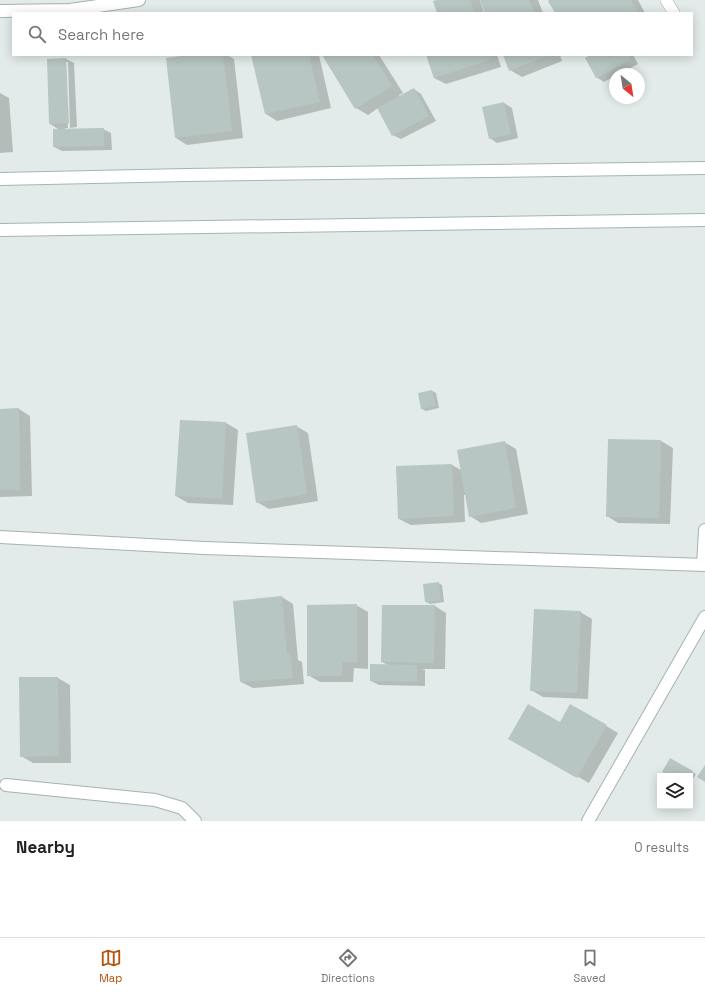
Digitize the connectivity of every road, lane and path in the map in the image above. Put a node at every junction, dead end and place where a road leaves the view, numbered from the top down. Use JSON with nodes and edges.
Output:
{"nodes":[{"id":1,"x":139,"y":0,"type":"edge"},
{"id":2,"x":666,"y":0,"type":"edge"},
{"id":3,"x":0,"y":11,"type":"edge"},
{"id":4,"x":673,"y":12,"type":"edge"},
{"id":5,"x":705,"y":168,"type":"edge"},
{"id":6,"x":0,"y":179,"type":"edge"},
{"id":7,"x":705,"y":220,"type":"edge"},
{"id":8,"x":0,"y":230,"type":"edge"},
{"id":9,"x":705,"y":530,"type":"edge"},
{"id":10,"x":0,"y":537,"type":"edge"},
{"id":11,"x":704,"y":565,"type":"edge"},
{"id":12,"x":705,"y":617,"type":"edge"},
{"id":13,"x":6,"y":786,"type":"dead end"},
{"id":14,"x":195,"y":821,"type":"edge"},
{"id":15,"x":588,"y":821,"type":"edge"}],
"edges":[{"from":1,"to":3,"type":"main road"},
{"from":2,"to":4,"type":"lane"},
{"from":5,"to":6,"type":"main road"},
{"from":7,"to":8,"type":"main road"},
{"from":9,"to":11,"type":"main road"},
{"from":10,"to":11,"type":"main road"},
{"from":12,"to":15,"type":"main road"},
{"from":13,"to":14,"type":"main road"}]}
